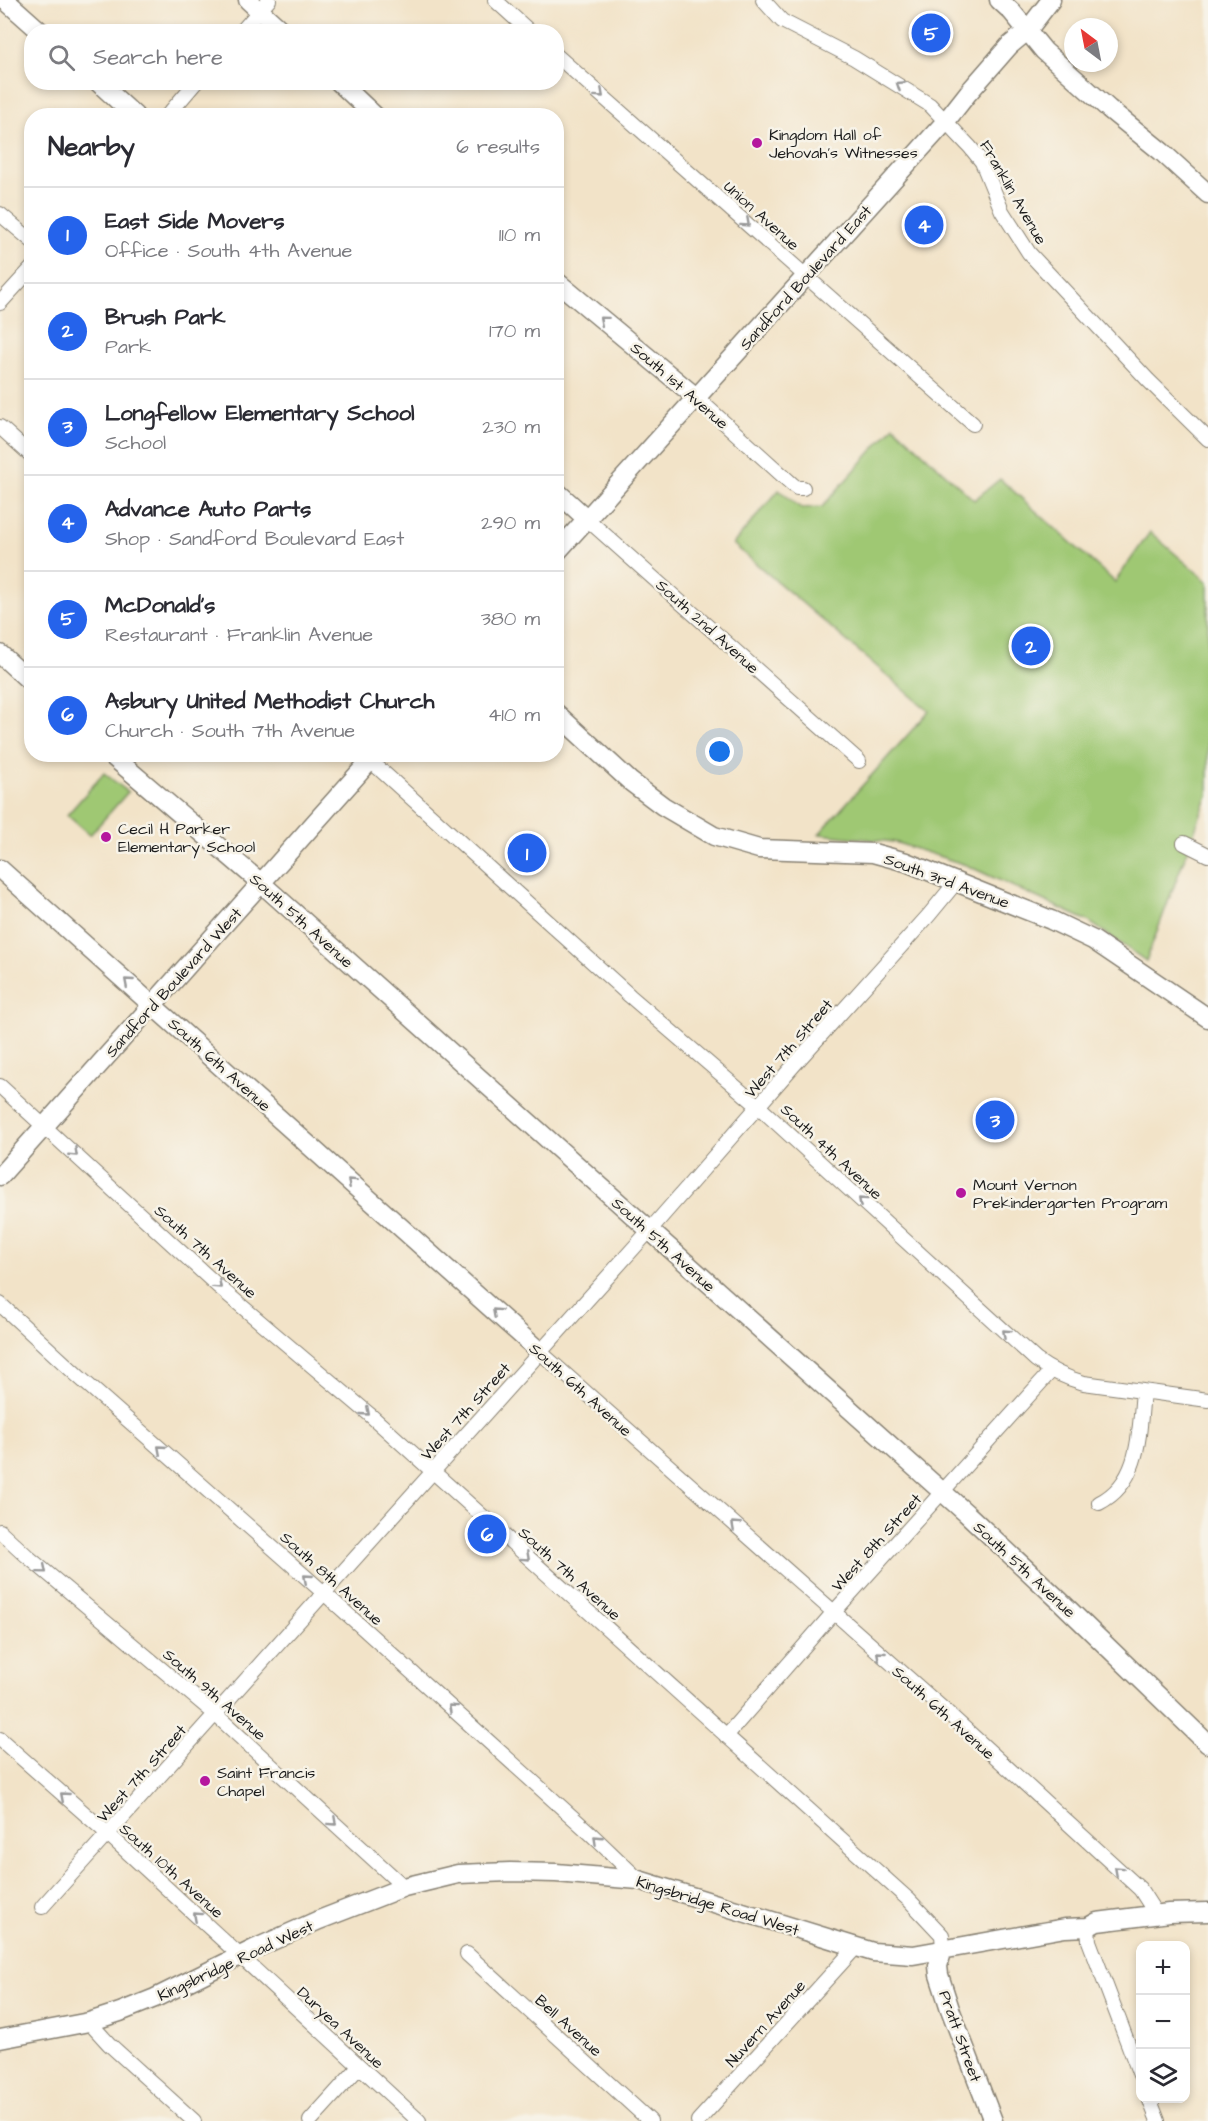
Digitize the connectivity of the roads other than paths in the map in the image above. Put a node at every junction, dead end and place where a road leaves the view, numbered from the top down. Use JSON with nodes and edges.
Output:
{"nodes":[{"id":1,"x":5,"y":0,"type":"edge"},
{"id":2,"x":495,"y":0,"type":"edge"},
{"id":3,"x":763,"y":0,"type":"edge"},
{"id":4,"x":999,"y":0,"type":"edge"},
{"id":5,"x":1051,"y":0,"type":"edge"},
{"id":6,"x":259,"y":4,"type":"edge"},
{"id":7,"x":32,"y":24,"type":"edge"},
{"id":8,"x":246,"y":24,"type":"edge"},
{"id":9,"x":276,"y":24,"type":"edge"},
{"id":10,"x":521,"y":24,"type":"edge"},
{"id":11,"x":1027,"y":31,"type":"junction"},
{"id":12,"x":564,"y":62,"type":"edge"},
{"id":13,"x":107,"y":90,"type":"edge"},
{"id":14,"x":189,"y":90,"type":"edge"},
{"id":15,"x":347,"y":90,"type":"edge"},
{"id":16,"x":126,"y":108,"type":"edge"},
{"id":17,"x":174,"y":108,"type":"edge"},
{"id":18,"x":367,"y":108,"type":"edge"},
{"id":19,"x":946,"y":121,"type":"junction"},
{"id":20,"x":1208,"y":194,"type":"edge"},
{"id":21,"x":0,"y":214,"type":"edge"},
{"id":22,"x":24,"y":234,"type":"edge"},
{"id":23,"x":806,"y":276,"type":"junction"},
{"id":24,"x":24,"y":277,"type":"edge"},
{"id":25,"x":564,"y":288,"type":"edge"},
{"id":26,"x":0,"y":303,"type":"edge"},
{"id":27,"x":697,"y":398,"type":"junction"},
{"id":28,"x":973,"y":424,"type":"dead end"},
{"id":29,"x":0,"y":427,"type":"edge"},
{"id":30,"x":1208,"y":439,"type":"edge"},
{"id":31,"x":24,"y":449,"type":"edge"},
{"id":32,"x":803,"y":488,"type":"dead end"},
{"id":33,"x":564,"y":498,"type":"edge"},
{"id":34,"x":587,"y":519,"type":"junction"},
{"id":35,"x":564,"y":544,"type":"edge"},
{"id":36,"x":0,"y":654,"type":"edge"},
{"id":37,"x":24,"y":676,"type":"edge"},
{"id":38,"x":564,"y":720,"type":"edge"},
{"id":39,"x":859,"y":761,"type":"dead end"},
{"id":40,"x":119,"y":762,"type":"edge"},
{"id":41,"x":366,"y":762,"type":"edge"},
{"id":42,"x":375,"y":762,"type":"edge"},
{"id":43,"x":1184,"y":843,"type":"dead end"},
{"id":44,"x":1208,"y":855,"type":"edge"},
{"id":45,"x":0,"y":869,"type":"edge"},
{"id":46,"x":957,"y":881,"type":"junction"},
{"id":47,"x":261,"y":883,"type":"junction"},
{"id":48,"x":153,"y":1004,"type":"junction"},
{"id":49,"x":1208,"y":1018,"type":"edge"},
{"id":50,"x":0,"y":1086,"type":"edge"},
{"id":51,"x":758,"y":1106,"type":"junction"},
{"id":52,"x":45,"y":1126,"type":"junction"},
{"id":53,"x":0,"y":1176,"type":"edge"},
{"id":54,"x":649,"y":1231,"type":"junction"},
{"id":55,"x":0,"y":1305,"type":"edge"},
{"id":56,"x":539,"y":1351,"type":"junction"},
{"id":57,"x":1051,"y":1371,"type":"junction"},
{"id":58,"x":1143,"y":1391,"type":"junction"},
{"id":59,"x":1208,"y":1400,"type":"edge"},
{"id":60,"x":433,"y":1472,"type":"junction"},
{"id":61,"x":942,"y":1493,"type":"junction"},
{"id":62,"x":1099,"y":1503,"type":"dead end"},
{"id":63,"x":0,"y":1531,"type":"edge"},
{"id":64,"x":324,"y":1593,"type":"junction"},
{"id":65,"x":833,"y":1613,"type":"junction"},
{"id":66,"x":215,"y":1714,"type":"junction"},
{"id":67,"x":726,"y":1736,"type":"junction"},
{"id":68,"x":0,"y":1739,"type":"edge"},
{"id":69,"x":1208,"y":1744,"type":"edge"},
{"id":70,"x":108,"y":1834,"type":"junction"},
{"id":71,"x":639,"y":1880,"type":"junction"},
{"id":72,"x":404,"y":1887,"type":"junction"},
{"id":73,"x":42,"y":1907,"type":"dead end"},
{"id":74,"x":1208,"y":1912,"type":"edge"},
{"id":75,"x":1156,"y":1914,"type":"junction"},
{"id":76,"x":1088,"y":1927,"type":"junction"},
{"id":77,"x":856,"y":1947,"type":"junction"},
{"id":78,"x":943,"y":1949,"type":"junction"},
{"id":79,"x":466,"y":1954,"type":"dead end"},
{"id":80,"x":241,"y":1955,"type":"junction"},
{"id":81,"x":88,"y":2022,"type":"junction"},
{"id":82,"x":0,"y":2039,"type":"edge"},
{"id":83,"x":1136,"y":2064,"type":"edge"},
{"id":84,"x":359,"y":2067,"type":"junction"},
{"id":85,"x":1151,"y":2103,"type":"edge"},
{"id":86,"x":194,"y":2121,"type":"edge"},
{"id":87,"x":310,"y":2121,"type":"edge"},
{"id":88,"x":419,"y":2121,"type":"edge"},
{"id":89,"x":650,"y":2121,"type":"edge"},
{"id":90,"x":698,"y":2121,"type":"edge"},
{"id":91,"x":993,"y":2121,"type":"edge"},
{"id":92,"x":1158,"y":2121,"type":"edge"}],
"edges":[{"from":1,"to":7,"type":"street"},
{"from":2,"to":10,"type":"street"},
{"from":19,"to":3,"type":"street","name":"Franklin Avenue","one_way":true},
{"from":4,"to":11,"type":"street"},
{"from":5,"to":11,"type":"street","name":"Sandford Boulevard East"},
{"from":6,"to":8,"type":"street"},
{"from":6,"to":9,"type":"street"},
{"from":11,"to":19,"type":"street","name":"Sandford Boulevard East"},
{"from":11,"to":20,"type":"street"},
{"from":12,"to":23,"type":"street","name":"Union Avenue","one_way":true},
{"from":13,"to":16,"type":"street"},
{"from":14,"to":17,"type":"street"},
{"from":15,"to":18,"type":"street"},
{"from":19,"to":23,"type":"street","name":"Sandford Boulevard East"},
{"from":19,"to":30,"type":"street","name":"Franklin Avenue"},
{"from":21,"to":22,"type":"street"},
{"from":23,"to":27,"type":"street","name":"Sandford Boulevard East"},
{"from":23,"to":28,"type":"street","name":"Union Avenue"},
{"from":24,"to":26,"type":"street"},
{"from":27,"to":25,"type":"street","name":"South 1st Avenue","one_way":true},
{"from":27,"to":32,"type":"street","name":"South 1st Avenue"},
{"from":27,"to":34,"type":"street","name":"Sandford Boulevard East"},
{"from":29,"to":31,"type":"street"},
{"from":33,"to":34,"type":"street","name":"South 2nd Avenue"},
{"from":34,"to":35,"type":"street","name":"Sandford Boulevard East"},
{"from":34,"to":39,"type":"street","name":"South 2nd Avenue"},
{"from":36,"to":37,"type":"street"},
{"from":38,"to":46,"type":"street","name":"South 3rd Avenue"},
{"from":40,"to":47,"type":"street","name":"South 5th Avenue"},
{"from":41,"to":47,"type":"street","name":"Sandford Boulevard West"},
{"from":42,"to":51,"type":"street","name":"South 4th Avenue"},
{"from":43,"to":44,"type":"street"},
{"from":48,"to":45,"type":"street","name":"South 6th Avenue","one_way":true},
{"from":46,"to":49,"type":"street","name":"South 3rd Avenue"},
{"from":46,"to":51,"type":"street","name":"West 7th Street"},
{"from":47,"to":48,"type":"street","name":"Sandford Boulevard West"},
{"from":47,"to":54,"type":"street","name":"South 5th Avenue"},
{"from":48,"to":52,"type":"street","name":"Sandford Boulevard West"},
{"from":56,"to":48,"type":"street","name":"South 6th Avenue","one_way":true},
{"from":50,"to":52,"type":"street","name":"South 7th Avenue"},
{"from":51,"to":54,"type":"street","name":"West 7th Street"},
{"from":57,"to":51,"type":"street","name":"South 4th Avenue","one_way":true},
{"from":52,"to":53,"type":"street","name":"Sandford Boulevard West"},
{"from":52,"to":60,"type":"street","name":"South 7th Avenue","one_way":true},
{"from":54,"to":56,"type":"street","name":"West 7th Street"},
{"from":54,"to":61,"type":"street","name":"South 5th Avenue"},
{"from":64,"to":55,"type":"street","name":"South 8th Avenue","one_way":true},
{"from":56,"to":60,"type":"street","name":"West 7th Street"},
{"from":65,"to":56,"type":"street","name":"South 6th Avenue","one_way":true},
{"from":57,"to":58,"type":"street","name":"South 4th Avenue"},
{"from":57,"to":61,"type":"street","name":"West 8th Street"},
{"from":58,"to":59,"type":"street","name":"South 4th Avenue"},
{"from":58,"to":62,"type":"street"},
{"from":60,"to":64,"type":"street","name":"West 7th Street"},
{"from":60,"to":67,"type":"street","name":"South 7th Avenue","one_way":true},
{"from":61,"to":65,"type":"street","name":"West 8th Street"},
{"from":61,"to":69,"type":"street","name":"South 5th Avenue"},
{"from":63,"to":66,"type":"street","name":"South 9th Avenue","one_way":true},
{"from":64,"to":66,"type":"street","name":"West 7th Street"},
{"from":71,"to":64,"type":"street","name":"South 8th Avenue","one_way":true},
{"from":65,"to":67,"type":"street","name":"West 8th Street"},
{"from":75,"to":65,"type":"street","name":"South 6th Avenue","one_way":true},
{"from":66,"to":70,"type":"street","name":"West 7th Street"},
{"from":66,"to":72,"type":"street","name":"South 9th Avenue","one_way":true},
{"from":67,"to":78,"type":"street","name":"South 7th Avenue"},
{"from":70,"to":68,"type":"street","name":"South 10th Avenue","one_way":true},
{"from":70,"to":73,"type":"street","name":"West 7th Street"},
{"from":80,"to":70,"type":"street","name":"South 10th Avenue","one_way":true},
{"from":71,"to":72,"type":"street","name":"Kingsbridge Road West"},
{"from":71,"to":77,"type":"street","name":"Kingsbridge Road West"},
{"from":72,"to":80,"type":"street","name":"Kingsbridge Road West"},
{"from":74,"to":75,"type":"street","name":"Kingsbridge Road West"},
{"from":75,"to":76,"type":"street","name":"Kingsbridge Road West"},
{"from":76,"to":78,"type":"street","name":"Kingsbridge Road West"},
{"from":76,"to":83,"type":"street"},
{"from":77,"to":78,"type":"street","name":"Kingsbridge Road West"},
{"from":77,"to":90,"type":"street","name":"Nuvern Avenue"},
{"from":78,"to":91,"type":"street","name":"Pratt Street"},
{"from":79,"to":89,"type":"street","name":"Bell Avenue"},
{"from":80,"to":81,"type":"street","name":"Kingsbridge Road West"},
{"from":80,"to":84,"type":"street","name":"Duryea Avenue"},
{"from":81,"to":82,"type":"street","name":"Kingsbridge Road West"},
{"from":81,"to":86,"type":"street"},
{"from":84,"to":87,"type":"street"},
{"from":84,"to":88,"type":"street","name":"Duryea Avenue"},
{"from":85,"to":92,"type":"street"}]}
